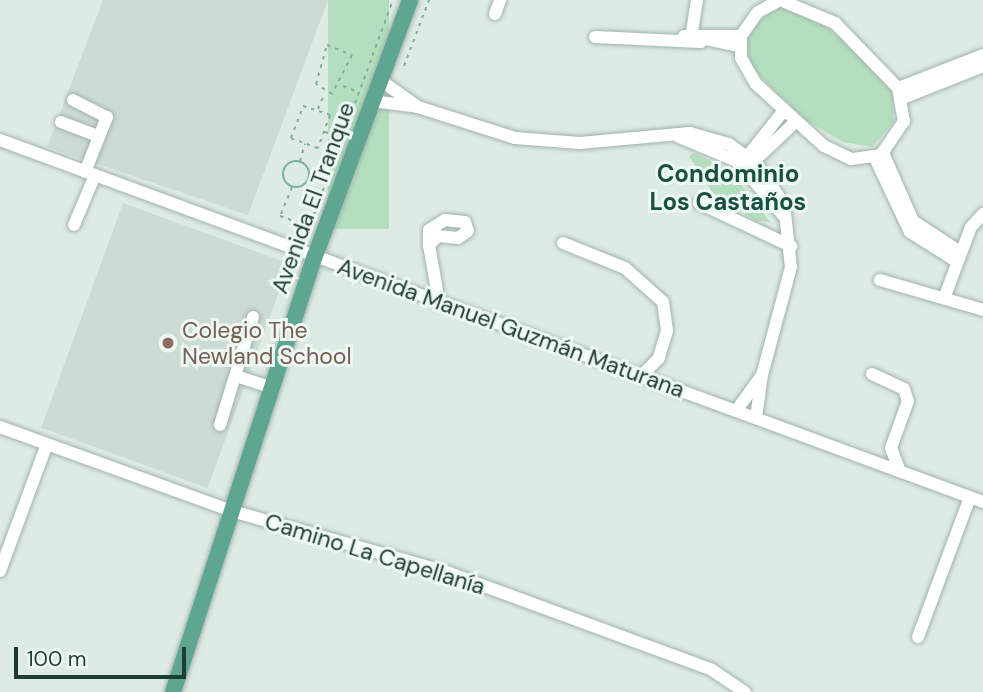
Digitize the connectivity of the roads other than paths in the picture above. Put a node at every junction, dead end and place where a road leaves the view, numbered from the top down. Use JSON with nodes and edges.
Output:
{"nodes":[{"id":1,"x":410,"y":0,"type":"edge"},
{"id":2,"x":500,"y":0,"type":"edge"},
{"id":3,"x":783,"y":0,"type":"edge"},
{"id":4,"x":696,"y":6,"type":"edge"},
{"id":5,"x":495,"y":14,"type":"dead end"},
{"id":6,"x":690,"y":33,"type":"junction"},
{"id":7,"x":595,"y":37,"type":"dead end"},
{"id":8,"x":704,"y":38,"type":"junction"},
{"id":9,"x":740,"y":41,"type":"junction"},
{"id":10,"x":671,"y":43,"type":"junction"},
{"id":11,"x":983,"y":55,"type":"edge"},
{"id":12,"x":983,"y":66,"type":"edge"},
{"id":13,"x":380,"y":80,"type":"junction"},
{"id":14,"x":900,"y":93,"type":"junction"},
{"id":15,"x":365,"y":97,"type":"junction"},
{"id":16,"x":74,"y":100,"type":"dead end"},
{"id":17,"x":418,"y":107,"type":"junction"},
{"id":18,"x":781,"y":114,"type":"junction"},
{"id":19,"x":61,"y":122,"type":"dead end"},
{"id":20,"x":793,"y":124,"type":"junction"},
{"id":21,"x":97,"y":136,"type":"junction"},
{"id":22,"x":0,"y":141,"type":"edge"},
{"id":23,"x":879,"y":155,"type":"junction"},
{"id":24,"x":744,"y":160,"type":"junction"},
{"id":25,"x":757,"y":164,"type":"junction"},
{"id":26,"x":90,"y":174,"type":"junction"},
{"id":27,"x":699,"y":203,"type":"dead end"},
{"id":28,"x":983,"y":214,"type":"edge"},
{"id":29,"x":786,"y":220,"type":"junction"},
{"id":30,"x":74,"y":225,"type":"dead end"},
{"id":31,"x":563,"y":243,"type":"dead end"},
{"id":32,"x":429,"y":245,"type":"dead end"},
{"id":33,"x":791,"y":246,"type":"junction"},
{"id":34,"x":307,"y":253,"type":"junction"},
{"id":35,"x":958,"y":257,"type":"junction"},
{"id":36,"x":432,"y":276,"type":"junction"},
{"id":37,"x":880,"y":280,"type":"dead end"},
{"id":38,"x":419,"y":294,"type":"junction"},
{"id":39,"x":945,"y":296,"type":"junction"},
{"id":40,"x":439,"y":302,"type":"junction"},
{"id":41,"x":983,"y":310,"type":"edge"},
{"id":42,"x":253,"y":317,"type":"dead end"},
{"id":43,"x":658,"y":363,"type":"junction"},
{"id":44,"x":872,"y":374,"type":"dead end"},
{"id":45,"x":762,"y":375,"type":"junction"},
{"id":46,"x":236,"y":376,"type":"junction"},
{"id":47,"x":641,"y":376,"type":"junction"},
{"id":48,"x":664,"y":384,"type":"junction"},
{"id":49,"x":272,"y":388,"type":"junction"},
{"id":50,"x":736,"y":411,"type":"junction"},
{"id":51,"x":756,"y":418,"type":"junction"},
{"id":52,"x":220,"y":425,"type":"dead end"},
{"id":53,"x":0,"y":427,"type":"edge"},
{"id":54,"x":892,"y":443,"type":"junction"},
{"id":55,"x":47,"y":444,"type":"junction"},
{"id":56,"x":866,"y":459,"type":"junction"},
{"id":57,"x":900,"y":471,"type":"junction"},
{"id":58,"x":970,"y":497,"type":"junction"},
{"id":59,"x":983,"y":502,"type":"edge"},
{"id":60,"x":232,"y":511,"type":"junction"},
{"id":61,"x":0,"y":571,"type":"edge"},
{"id":62,"x":918,"y":637,"type":"dead end"},
{"id":63,"x":173,"y":692,"type":"edge"},
{"id":64,"x":745,"y":692,"type":"edge"}],
"edges":[{"from":1,"to":13,"type":"main road","name":"Avenida El Tranque"},
{"from":2,"to":5,"type":"street"},
{"from":3,"to":9,"type":"street"},
{"from":3,"to":14,"type":"street"},
{"from":4,"to":6,"type":"street"},
{"from":4,"to":8,"type":"street"},
{"from":6,"to":8,"type":"street"},
{"from":6,"to":10,"type":"street"},
{"from":7,"to":10,"type":"street"},
{"from":8,"to":9,"type":"street"},
{"from":8,"to":10,"type":"street"},
{"from":9,"to":18,"type":"street"},
{"from":11,"to":14,"type":"street"},
{"from":12,"to":14,"type":"street"},
{"from":13,"to":15,"type":"main road","name":"Avenida El Tranque"},
{"from":13,"to":17,"type":"street"},
{"from":14,"to":23,"type":"street"},
{"from":15,"to":17,"type":"street"},
{"from":15,"to":34,"type":"main road","name":"Avenida El Tranque"},
{"from":16,"to":21,"type":"street"},
{"from":17,"to":24,"type":"street"},
{"from":18,"to":20,"type":"street"},
{"from":18,"to":24,"type":"street"},
{"from":19,"to":21,"type":"street"},
{"from":20,"to":23,"type":"street"},
{"from":20,"to":25,"type":"street"},
{"from":21,"to":26,"type":"street"},
{"from":22,"to":26,"type":"street","name":"Avenida Manuel Guzmán Maturana"},
{"from":23,"to":35,"type":"street"},
{"from":24,"to":25,"type":"street"},
{"from":24,"to":29,"type":"street"},
{"from":25,"to":29,"type":"street"},
{"from":26,"to":30,"type":"street"},
{"from":26,"to":34,"type":"street","name":"Avenida Manuel Guzmán Maturana"},
{"from":27,"to":33,"type":"street"},
{"from":28,"to":35,"type":"street"},
{"from":29,"to":33,"type":"street"},
{"from":31,"to":43,"type":"street"},
{"from":32,"to":36,"type":"street"},
{"from":33,"to":45,"type":"street"},
{"from":34,"to":38,"type":"street","name":"Avenida Manuel Guzmán Maturana"},
{"from":34,"to":49,"type":"main road","name":"Avenida El Tranque"},
{"from":35,"to":39,"type":"street"},
{"from":36,"to":38,"type":"street"},
{"from":36,"to":40,"type":"street"},
{"from":37,"to":39,"type":"street"},
{"from":38,"to":40,"type":"street","name":"Avenida Manuel Guzmán Maturana"},
{"from":39,"to":41,"type":"street"},
{"from":40,"to":47,"type":"street","name":"Avenida Manuel Guzmán Maturana"},
{"from":42,"to":46,"type":"street"},
{"from":43,"to":47,"type":"street"},
{"from":43,"to":48,"type":"street"},
{"from":44,"to":54,"type":"street"},
{"from":45,"to":50,"type":"street"},
{"from":45,"to":51,"type":"street"},
{"from":46,"to":49,"type":"street"},
{"from":46,"to":52,"type":"street"},
{"from":47,"to":48,"type":"street","name":"Avenida Manuel Guzmán Maturana"},
{"from":48,"to":50,"type":"street","name":"Avenida Manuel Guzmán Maturana"},
{"from":49,"to":60,"type":"main road","name":"Avenida El Tranque"},
{"from":50,"to":51,"type":"street","name":"Avenida Manuel Guzmán Maturana"},
{"from":51,"to":56,"type":"street","name":"Avenida Manuel Guzmán Maturana"},
{"from":53,"to":55,"type":"street","name":"Camino La Capellanía"},
{"from":54,"to":56,"type":"street"},
{"from":54,"to":57,"type":"street"},
{"from":55,"to":60,"type":"street","name":"Camino La Capellanía"},
{"from":55,"to":61,"type":"street"},
{"from":56,"to":57,"type":"street","name":"Avenida Manuel Guzmán Maturana"},
{"from":57,"to":58,"type":"street","name":"Avenida Manuel Guzmán Maturana"},
{"from":58,"to":59,"type":"street","name":"Avenida Manuel Guzmán Maturana"},
{"from":58,"to":62,"type":"street"},
{"from":60,"to":63,"type":"main road","name":"Avenida El Tranque"},
{"from":60,"to":64,"type":"street","name":"Camino La Capellanía"}]}
